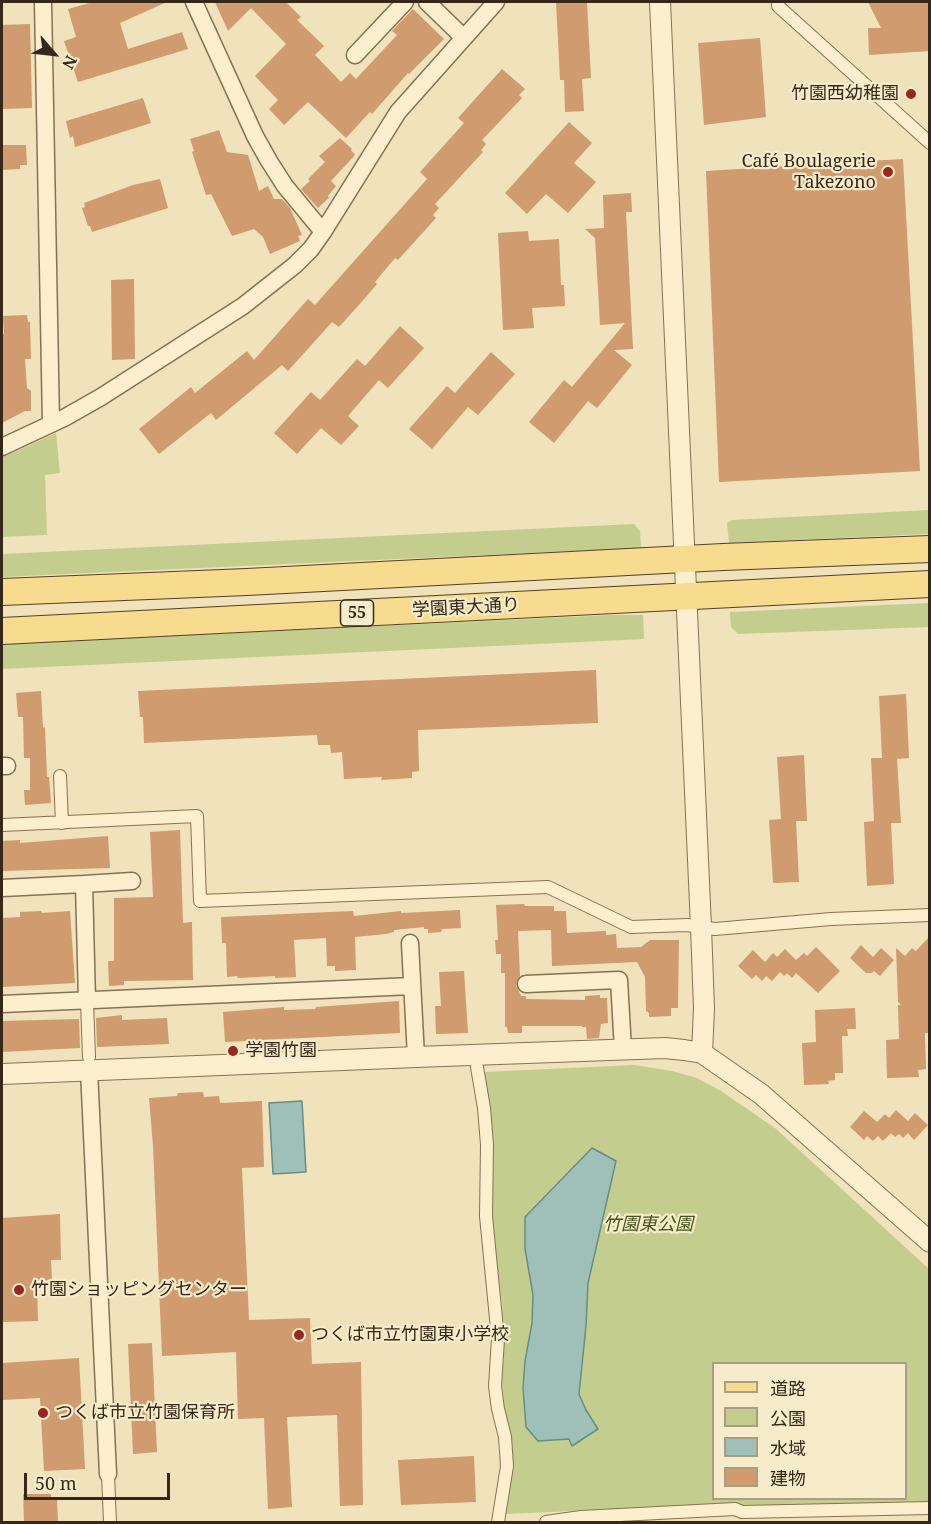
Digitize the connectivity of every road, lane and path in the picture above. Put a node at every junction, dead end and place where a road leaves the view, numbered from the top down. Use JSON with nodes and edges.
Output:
{"nodes":[{"id":1,"x":43,"y":2,"type":"edge"},
{"id":2,"x":194,"y":2,"type":"edge"},
{"id":3,"x":405,"y":2,"type":"edge"},
{"id":4,"x":427,"y":2,"type":"edge"},
{"id":5,"x":496,"y":2,"type":"edge"},
{"id":6,"x":660,"y":2,"type":"edge"},
{"id":7,"x":778,"y":2,"type":"edge"},
{"id":8,"x":463,"y":37,"type":"junction"},
{"id":9,"x":355,"y":55,"type":"dead end"},
{"id":10,"x":930,"y":143,"type":"edge"},
{"id":11,"x":323,"y":232,"type":"junction"},
{"id":12,"x":51,"y":424,"type":"junction"},
{"id":13,"x":2,"y":447,"type":"edge"},
{"id":14,"x":930,"y":549,"type":"edge"},
{"id":15,"x":684,"y":559,"type":"junction"},
{"id":16,"x":930,"y":584,"type":"edge"},
{"id":17,"x":2,"y":592,"type":"edge"},
{"id":18,"x":685,"y":597,"type":"junction"},
{"id":19,"x":2,"y":631,"type":"edge"},
{"id":20,"x":60,"y":776,"type":"dead end"},
{"id":21,"x":62,"y":823,"type":"junction"},
{"id":22,"x":2,"y":825,"type":"edge"},
{"id":23,"x":132,"y":881,"type":"dead end"},
{"id":24,"x":84,"y":884,"type":"junction"},
{"id":25,"x":2,"y":888,"type":"edge"},
{"id":26,"x":930,"y":915,"type":"edge"},
{"id":27,"x":701,"y":927,"type":"junction"},
{"id":28,"x":410,"y":943,"type":"dead end"},
{"id":29,"x":526,"y":984,"type":"dead end"},
{"id":30,"x":412,"y":986,"type":"junction"},
{"id":31,"x":87,"y":1001,"type":"junction"},
{"id":32,"x":2,"y":1004,"type":"edge"},
{"id":33,"x":623,"y":1050,"type":"junction"},
{"id":34,"x":702,"y":1053,"type":"junction"},
{"id":35,"x":416,"y":1057,"type":"junction"},
{"id":36,"x":89,"y":1064,"type":"junction"},
{"id":37,"x":477,"y":1067,"type":"dead end"},
{"id":38,"x":2,"y":1074,"type":"edge"},
{"id":39,"x":930,"y":1242,"type":"edge"},
{"id":40,"x":108,"y":1474,"type":"joint"},
{"id":41,"x":930,"y":1508,"type":"edge"},
{"id":42,"x":110,"y":1522,"type":"edge"},
{"id":43,"x":498,"y":1522,"type":"edge"},
{"id":44,"x":546,"y":1522,"type":"edge"}],
"edges":[{"from":1,"to":12,"type":"street"},
{"from":2,"to":11,"type":"street"},
{"from":3,"to":9,"type":"street"},
{"from":4,"to":8,"type":"street"},
{"from":5,"to":8,"type":"street"},
{"from":6,"to":15,"type":"street"},
{"from":7,"to":10,"type":"street"},
{"from":8,"to":11,"type":"street"},
{"from":11,"to":12,"type":"street"},
{"from":12,"to":13,"type":"street"},
{"from":14,"to":15,"type":"main road","name":"学園東大通り","number":"55"},
{"from":15,"to":17,"type":"main road","name":"学園東大通り","number":"55"},
{"from":15,"to":18,"type":"street"},
{"from":16,"to":18,"type":"main road","name":"学園東大通り","number":"55"},
{"from":18,"to":19,"type":"main road","name":"学園東大通り","number":"55"},
{"from":18,"to":27,"type":"street"},
{"from":20,"to":21,"type":"street"},
{"from":21,"to":22,"type":"street"},
{"from":21,"to":27,"type":"street"},
{"from":23,"to":24,"type":"street"},
{"from":24,"to":25,"type":"street"},
{"from":24,"to":31,"type":"street"},
{"from":26,"to":27,"type":"street"},
{"from":27,"to":34,"type":"street"},
{"from":28,"to":30,"type":"street"},
{"from":29,"to":33,"type":"street"},
{"from":30,"to":31,"type":"street"},
{"from":30,"to":35,"type":"street"},
{"from":31,"to":32,"type":"street"},
{"from":31,"to":36,"type":"street"},
{"from":33,"to":34,"type":"street"},
{"from":33,"to":35,"type":"street"},
{"from":34,"to":39,"type":"street"},
{"from":35,"to":36,"type":"street"},
{"from":36,"to":38,"type":"street"},
{"from":36,"to":40,"type":"street"},
{"from":37,"to":43,"type":"street"},
{"from":40,"to":42,"type":"street"},
{"from":41,"to":44,"type":"street"}]}
